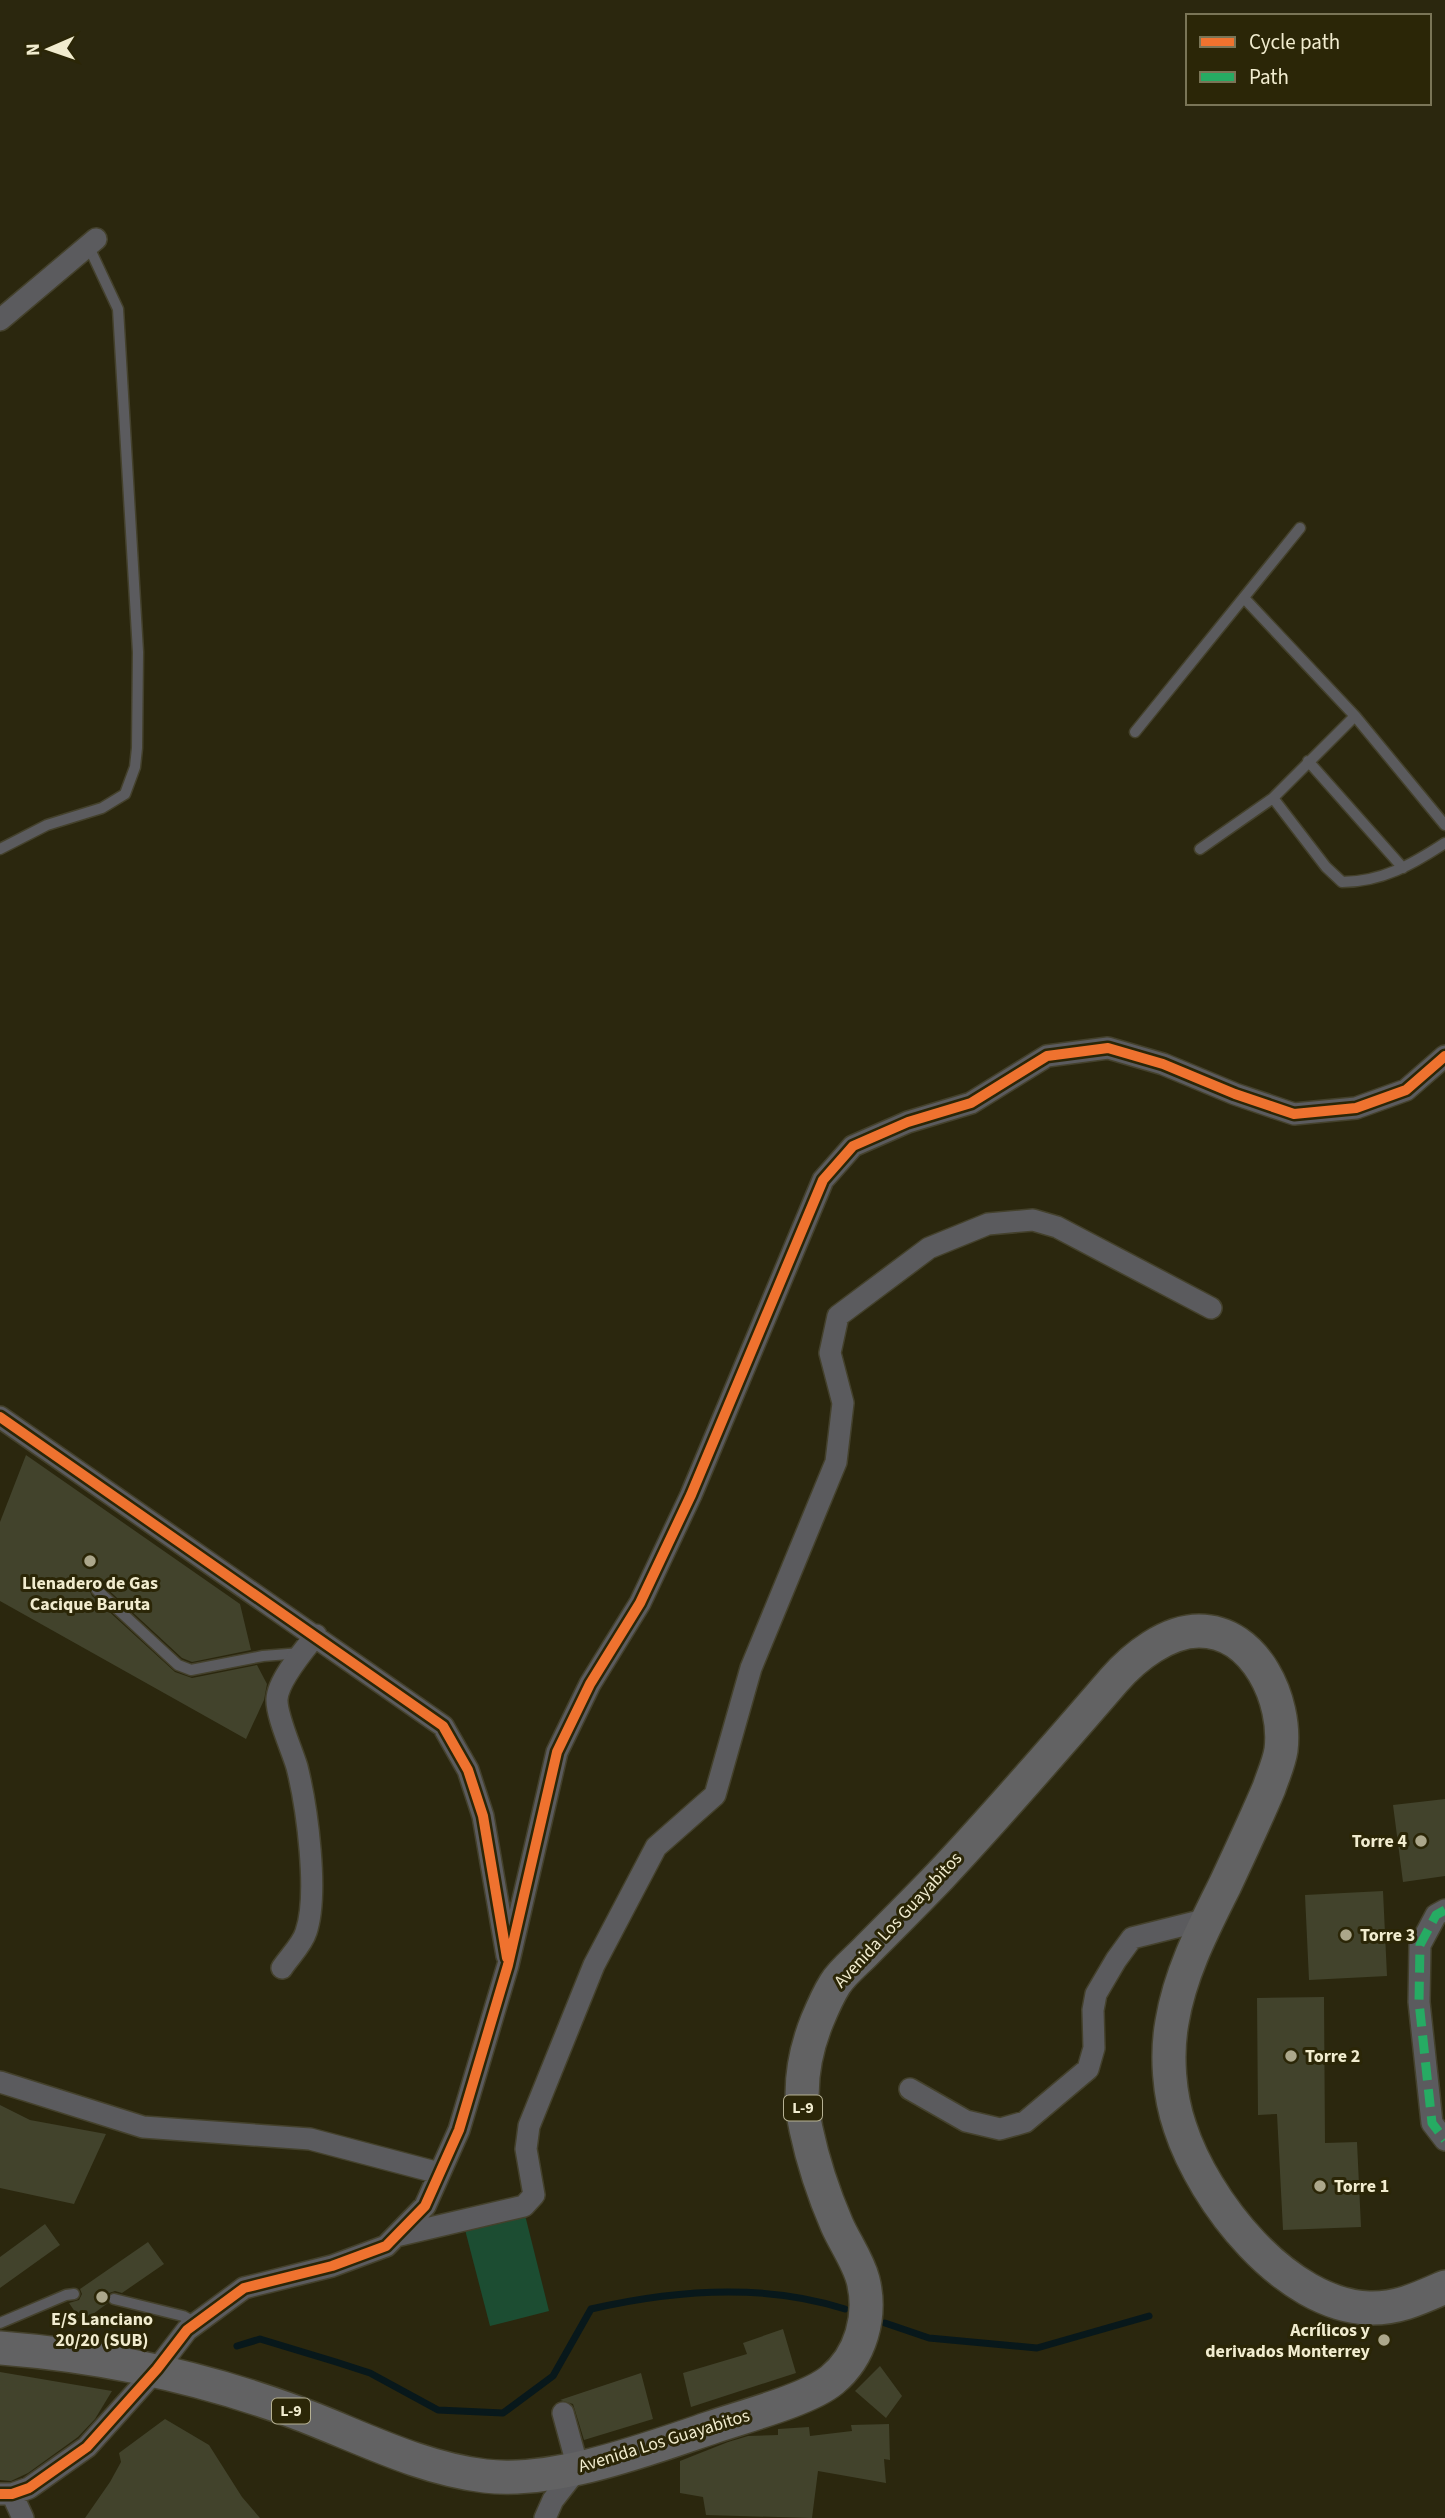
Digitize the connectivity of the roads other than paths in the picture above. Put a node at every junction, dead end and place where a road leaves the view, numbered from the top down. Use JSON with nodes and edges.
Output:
{"nodes":[{"id":1,"x":92,"y":242,"type":"joint"},
{"id":2,"x":0,"y":320,"type":"edge"},
{"id":3,"x":1300,"y":528,"type":"dead end"},
{"id":4,"x":1244,"y":597,"type":"junction"},
{"id":5,"x":1355,"y":716,"type":"junction"},
{"id":6,"x":1135,"y":732,"type":"dead end"},
{"id":7,"x":1308,"y":761,"type":"junction"},
{"id":8,"x":1273,"y":798,"type":"junction"},
{"id":9,"x":1445,"y":825,"type":"edge"},
{"id":10,"x":1445,"y":843,"type":"edge"},
{"id":11,"x":0,"y":849,"type":"edge"},
{"id":12,"x":1200,"y":849,"type":"dead end"},
{"id":13,"x":1403,"y":868,"type":"junction"},
{"id":14,"x":1445,"y":1056,"type":"edge"},
{"id":15,"x":1211,"y":1308,"type":"dead end"},
{"id":16,"x":0,"y":1417,"type":"edge"},
{"id":17,"x":97,"y":1590,"type":"dead end"},
{"id":18,"x":316,"y":1635,"type":"junction"},
{"id":19,"x":302,"y":1653,"type":"junction"},
{"id":20,"x":1445,"y":1910,"type":"edge"},
{"id":21,"x":1208,"y":1919,"type":"junction"},
{"id":22,"x":508,"y":1965,"type":"junction"},
{"id":23,"x":282,"y":1968,"type":"dead end"},
{"id":24,"x":0,"y":2082,"type":"edge"},
{"id":25,"x":910,"y":2089,"type":"dead end"},
{"id":26,"x":1445,"y":2140,"type":"edge"},
{"id":27,"x":439,"y":2173,"type":"junction"},
{"id":28,"x":396,"y":2236,"type":"junction"},
{"id":29,"x":1445,"y":2287,"type":"edge"},
{"id":30,"x":74,"y":2294,"type":"dead end"},
{"id":31,"x":114,"y":2299,"type":"dead end"},
{"id":32,"x":0,"y":2323,"type":"edge"},
{"id":33,"x":196,"y":2323,"type":"junction"},
{"id":34,"x":0,"y":2348,"type":"edge"},
{"id":35,"x":157,"y":2370,"type":"junction"},
{"id":36,"x":564,"y":2413,"type":"dead end"},
{"id":37,"x":578,"y":2469,"type":"junction"},
{"id":38,"x":6,"y":2494,"type":"edge"},
{"id":39,"x":23,"y":2518,"type":"edge"},
{"id":40,"x":545,"y":2518,"type":"edge"}],
"edges":[{"from":1,"to":2,"type":"street"},
{"from":1,"to":11,"type":"lane"},
{"from":3,"to":4,"type":"lane"},
{"from":4,"to":5,"type":"lane"},
{"from":4,"to":6,"type":"lane"},
{"from":5,"to":7,"type":"lane"},
{"from":5,"to":9,"type":"lane"},
{"from":7,"to":8,"type":"lane"},
{"from":7,"to":13,"type":"lane"},
{"from":8,"to":12,"type":"lane"},
{"from":8,"to":13,"type":"lane"},
{"from":10,"to":13,"type":"lane"},
{"from":14,"to":22,"type":"street"},
{"from":15,"to":28,"type":"street"},
{"from":16,"to":18,"type":"street"},
{"from":17,"to":19,"type":"lane"},
{"from":18,"to":19,"type":"street"},
{"from":18,"to":22,"type":"street"},
{"from":19,"to":23,"type":"street"},
{"from":20,"to":26,"type":"street"},
{"from":21,"to":25,"type":"street"},
{"from":21,"to":29,"type":"main road","name":"Avenida Los Guayabitos","number":"L-9"},
{"from":21,"to":37,"type":"main road","name":"Avenida Los Guayabitos","number":"L-9"},
{"from":22,"to":27,"type":"street"},
{"from":24,"to":27,"type":"street"},
{"from":27,"to":28,"type":"street"},
{"from":28,"to":33,"type":"street"},
{"from":30,"to":32,"type":"lane"},
{"from":31,"to":33,"type":"lane"},
{"from":33,"to":35,"type":"street"},
{"from":34,"to":35,"type":"main road","name":"Avenida Los Guayabitos","number":"L-9"},
{"from":35,"to":37,"type":"main road","name":"Avenida Los Guayabitos","number":"L-9"},
{"from":35,"to":38,"type":"street"},
{"from":36,"to":37,"type":"street"},
{"from":37,"to":40,"type":"street"},
{"from":38,"to":39,"type":"street"}]}
